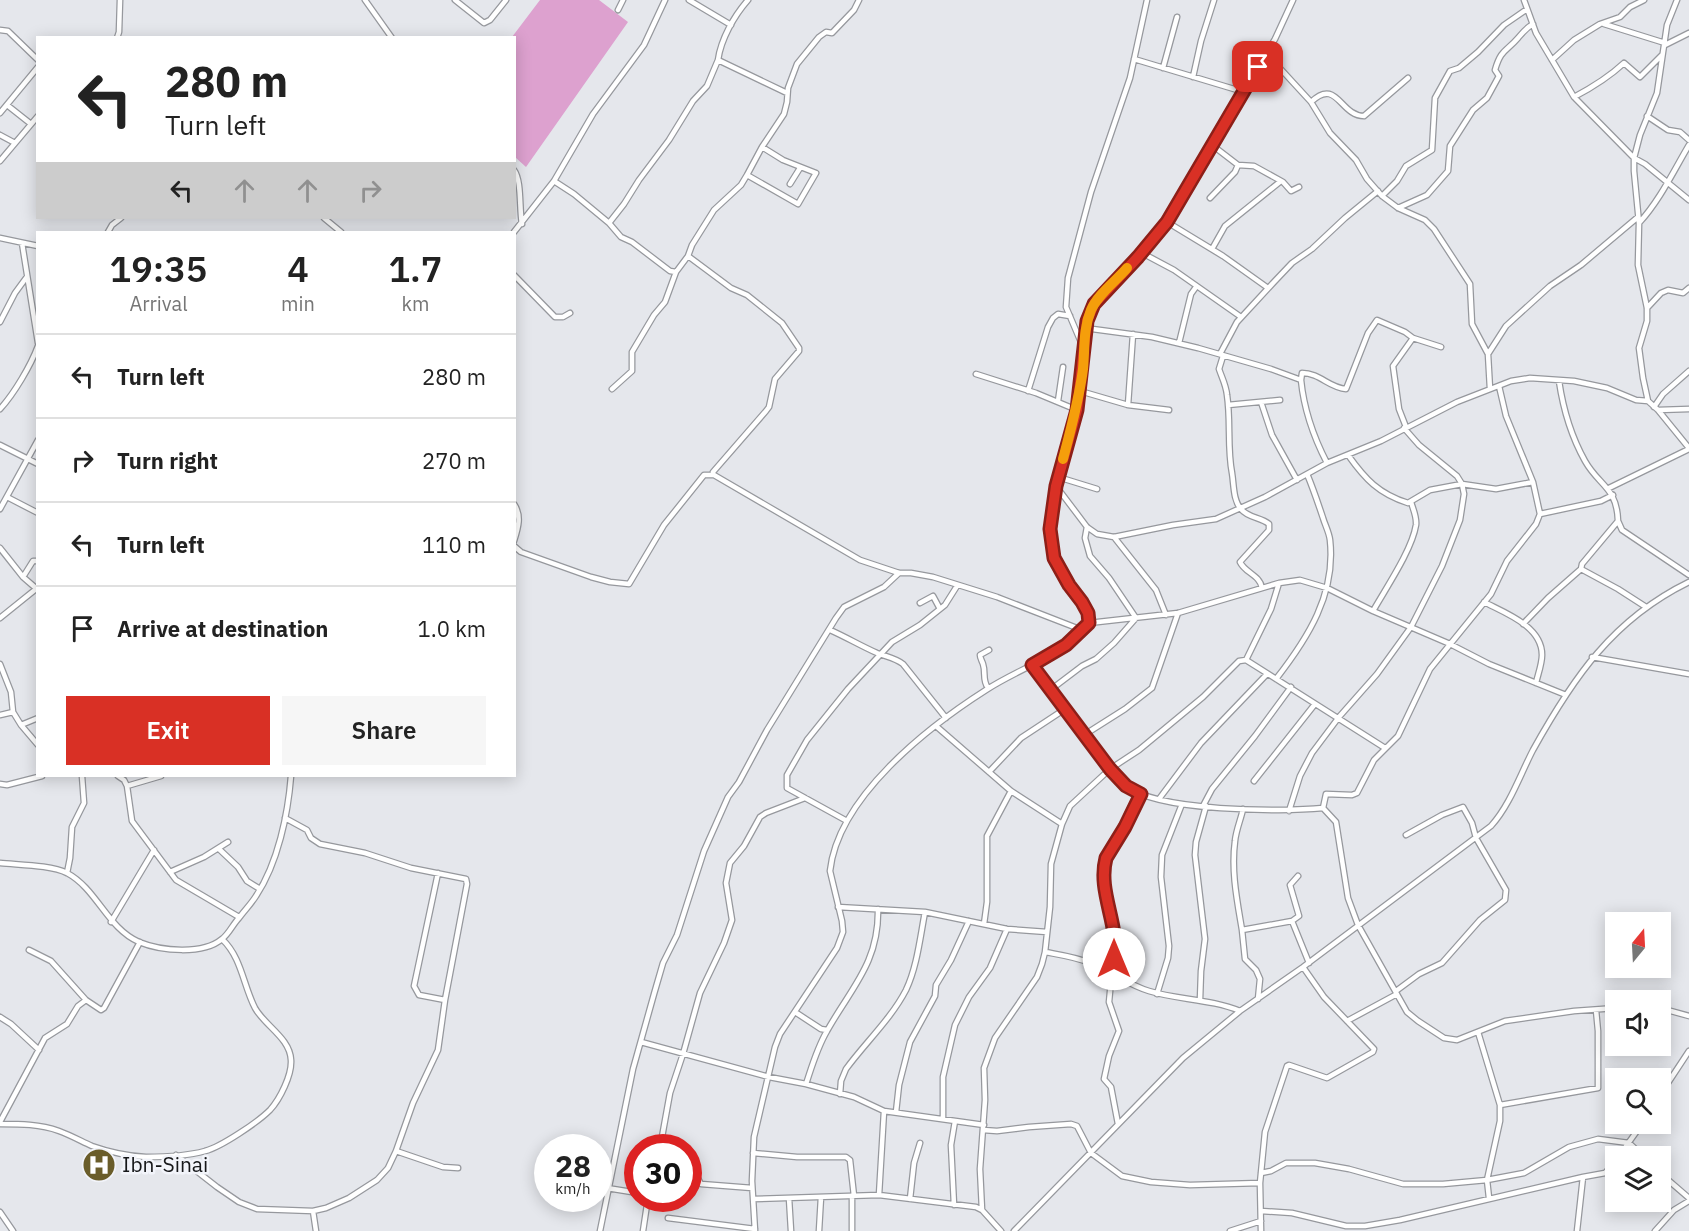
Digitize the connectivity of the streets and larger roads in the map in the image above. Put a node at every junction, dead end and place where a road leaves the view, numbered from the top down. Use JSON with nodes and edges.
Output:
{"nodes":[{"id":1,"x":120,"y":0,"type":"edge"},
{"id":2,"x":365,"y":0,"type":"edge"},
{"id":3,"x":455,"y":0,"type":"edge"},
{"id":4,"x":469,"y":0,"type":"edge"},
{"id":5,"x":506,"y":0,"type":"edge"},
{"id":6,"x":623,"y":0,"type":"edge"},
{"id":7,"x":665,"y":0,"type":"edge"},
{"id":8,"x":688,"y":0,"type":"edge"},
{"id":9,"x":748,"y":0,"type":"edge"},
{"id":10,"x":859,"y":0,"type":"edge"},
{"id":11,"x":1147,"y":0,"type":"edge"},
{"id":12,"x":1214,"y":0,"type":"edge"},
{"id":13,"x":1293,"y":0,"type":"edge"},
{"id":14,"x":1525,"y":0,"type":"edge"},
{"id":15,"x":1644,"y":0,"type":"edge"},
{"id":16,"x":1677,"y":0,"type":"edge"},
{"id":17,"x":464,"y":7,"type":"junction"},
{"id":18,"x":1527,"y":9,"type":"junction"},
{"id":19,"x":618,"y":10,"type":"dead end"},
{"id":20,"x":1176,"y":17,"type":"dead end"},
{"id":21,"x":1533,"y":24,"type":"junction"},
{"id":22,"x":1604,"y":24,"type":"junction"},
{"id":23,"x":731,"y":25,"type":"junction"},
{"id":24,"x":0,"y":30,"type":"edge"},
{"id":25,"x":1689,"y":33,"type":"edge"},
{"id":26,"x":118,"y":36,"type":"edge"},
{"id":27,"x":391,"y":36,"type":"edge"},
{"id":28,"x":1665,"y":44,"type":"junction"},
{"id":29,"x":1266,"y":53,"type":"junction"},
{"id":30,"x":1663,"y":54,"type":"junction"},
{"id":31,"x":36,"y":58,"type":"edge"},
{"id":32,"x":1134,"y":59,"type":"junction"},
{"id":33,"x":718,"y":60,"type":"junction"},
{"id":34,"x":1552,"y":60,"type":"junction"},
{"id":35,"x":1163,"y":68,"type":"junction"},
{"id":36,"x":36,"y":69,"type":"edge"},
{"id":37,"x":1193,"y":77,"type":"junction"},
{"id":38,"x":1408,"y":78,"type":"dead end"},
{"id":39,"x":1244,"y":92,"type":"junction"},
{"id":40,"x":787,"y":93,"type":"junction"},
{"id":41,"x":1575,"y":97,"type":"junction"},
{"id":42,"x":1311,"y":102,"type":"junction"},
{"id":43,"x":7,"y":105,"type":"junction"},
{"id":44,"x":0,"y":112,"type":"edge"},
{"id":45,"x":1647,"y":116,"type":"junction"},
{"id":46,"x":36,"y":118,"type":"edge"},
{"id":47,"x":31,"y":124,"type":"junction"},
{"id":48,"x":0,"y":135,"type":"edge"},
{"id":49,"x":1689,"y":140,"type":"edge"},
{"id":50,"x":15,"y":143,"type":"junction"},
{"id":51,"x":1212,"y":145,"type":"junction"},
{"id":52,"x":1689,"y":145,"type":"edge"},
{"id":53,"x":762,"y":147,"type":"junction"},
{"id":54,"x":1634,"y":158,"type":"junction"},
{"id":55,"x":0,"y":161,"type":"edge"},
{"id":56,"x":1238,"y":165,"type":"junction"},
{"id":57,"x":800,"y":168,"type":"junction"},
{"id":58,"x":516,"y":174,"type":"edge"},
{"id":59,"x":747,"y":175,"type":"junction"},
{"id":60,"x":554,"y":181,"type":"junction"},
{"id":61,"x":1281,"y":181,"type":"junction"},
{"id":62,"x":1668,"y":182,"type":"junction"},
{"id":63,"x":790,"y":184,"type":"dead end"},
{"id":64,"x":1299,"y":187,"type":"dead end"},
{"id":65,"x":1380,"y":193,"type":"junction"},
{"id":66,"x":1210,"y":198,"type":"dead end"},
{"id":67,"x":1689,"y":200,"type":"edge"},
{"id":68,"x":1398,"y":208,"type":"junction"},
{"id":69,"x":1638,"y":216,"type":"junction"},
{"id":70,"x":120,"y":219,"type":"edge"},
{"id":71,"x":325,"y":219,"type":"edge"},
{"id":72,"x":1167,"y":222,"type":"junction"},
{"id":73,"x":609,"y":223,"type":"junction"},
{"id":74,"x":1639,"y":223,"type":"junction"},
{"id":75,"x":522,"y":224,"type":"junction"},
{"id":76,"x":109,"y":231,"type":"edge"},
{"id":77,"x":340,"y":231,"type":"edge"},
{"id":78,"x":515,"y":231,"type":"edge"},
{"id":79,"x":0,"y":238,"type":"edge"},
{"id":80,"x":22,"y":243,"type":"junction"},
{"id":81,"x":36,"y":246,"type":"edge"},
{"id":82,"x":1212,"y":249,"type":"junction"},
{"id":83,"x":1142,"y":253,"type":"junction"},
{"id":84,"x":688,"y":256,"type":"junction"},
{"id":85,"x":676,"y":272,"type":"junction"},
{"id":86,"x":516,"y":277,"type":"edge"},
{"id":87,"x":27,"y":278,"type":"junction"},
{"id":88,"x":1196,"y":287,"type":"junction"},
{"id":89,"x":1268,"y":288,"type":"junction"},
{"id":90,"x":1689,"y":288,"type":"edge"},
{"id":91,"x":1647,"y":308,"type":"junction"},
{"id":92,"x":570,"y":313,"type":"dead end"},
{"id":93,"x":1070,"y":316,"type":"junction"},
{"id":94,"x":1241,"y":317,"type":"junction"},
{"id":95,"x":0,"y":322,"type":"edge"},
{"id":96,"x":1085,"y":328,"type":"junction"},
{"id":97,"x":36,"y":332,"type":"edge"},
{"id":98,"x":1133,"y":334,"type":"junction"},
{"id":99,"x":1413,"y":338,"type":"junction"},
{"id":100,"x":1179,"y":343,"type":"junction"},
{"id":101,"x":1083,"y":346,"type":"junction"},
{"id":102,"x":1441,"y":347,"type":"dead end"},
{"id":103,"x":36,"y":348,"type":"edge"},
{"id":104,"x":1488,"y":354,"type":"junction"},
{"id":105,"x":1221,"y":355,"type":"junction"},
{"id":106,"x":30,"y":362,"type":"junction"},
{"id":107,"x":36,"y":365,"type":"edge"},
{"id":108,"x":1063,"y":367,"type":"dead end"},
{"id":109,"x":1689,"y":370,"type":"edge"},
{"id":110,"x":976,"y":374,"type":"dead end"},
{"id":111,"x":1301,"y":380,"type":"junction"},
{"id":112,"x":1558,"y":381,"type":"junction"},
{"id":113,"x":1499,"y":386,"type":"junction"},
{"id":114,"x":1490,"y":388,"type":"junction"},
{"id":115,"x":612,"y":389,"type":"dead end"},
{"id":116,"x":1028,"y":391,"type":"junction"},
{"id":117,"x":1080,"y":391,"type":"junction"},
{"id":118,"x":1280,"y":400,"type":"dead end"},
{"id":119,"x":1058,"y":401,"type":"junction"},
{"id":120,"x":1648,"y":401,"type":"junction"},
{"id":121,"x":1261,"y":402,"type":"junction"},
{"id":122,"x":1128,"y":405,"type":"junction"},
{"id":123,"x":1228,"y":405,"type":"junction"},
{"id":124,"x":1656,"y":408,"type":"junction"},
{"id":125,"x":0,"y":409,"type":"edge"},
{"id":126,"x":1689,"y":409,"type":"edge"},
{"id":127,"x":1077,"y":410,"type":"junction"},
{"id":128,"x":1169,"y":410,"type":"dead end"},
{"id":129,"x":1405,"y":428,"type":"junction"},
{"id":130,"x":36,"y":444,"type":"edge"},
{"id":131,"x":0,"y":446,"type":"edge"},
{"id":132,"x":1689,"y":449,"type":"edge"},
{"id":133,"x":1348,"y":455,"type":"junction"},
{"id":134,"x":28,"y":459,"type":"junction"},
{"id":135,"x":36,"y":463,"type":"edge"},
{"id":136,"x":1327,"y":463,"type":"junction"},
{"id":137,"x":713,"y":472,"type":"dead end"},
{"id":138,"x":1307,"y":474,"type":"junction"},
{"id":139,"x":1058,"y":477,"type":"junction"},
{"id":140,"x":1297,"y":480,"type":"junction"},
{"id":141,"x":1533,"y":482,"type":"junction"},
{"id":142,"x":1462,"y":484,"type":"junction"},
{"id":143,"x":1056,"y":486,"type":"junction"},
{"id":144,"x":1609,"y":488,"type":"junction"},
{"id":145,"x":1097,"y":489,"type":"dead end"},
{"id":146,"x":1613,"y":495,"type":"junction"},
{"id":147,"x":8,"y":497,"type":"junction"},
{"id":148,"x":1601,"y":501,"type":"junction"},
{"id":149,"x":1410,"y":502,"type":"junction"},
{"id":150,"x":1616,"y":503,"type":"junction"},
{"id":151,"x":516,"y":508,"type":"edge"},
{"id":152,"x":0,"y":509,"type":"edge"},
{"id":153,"x":1241,"y":509,"type":"junction"},
{"id":154,"x":36,"y":512,"type":"edge"},
{"id":155,"x":1540,"y":514,"type":"junction"},
{"id":156,"x":1618,"y":521,"type":"junction"},
{"id":157,"x":1087,"y":527,"type":"junction"},
{"id":158,"x":516,"y":533,"type":"edge"},
{"id":159,"x":1114,"y":537,"type":"junction"},
{"id":160,"x":0,"y":548,"type":"edge"},
{"id":161,"x":516,"y":548,"type":"edge"},
{"id":162,"x":36,"y":561,"type":"edge"},
{"id":163,"x":1581,"y":569,"type":"junction"},
{"id":164,"x":900,"y":573,"type":"junction"},
{"id":165,"x":1689,"y":575,"type":"edge"},
{"id":166,"x":22,"y":577,"type":"junction"},
{"id":167,"x":1689,"y":582,"type":"edge"},
{"id":168,"x":1279,"y":583,"type":"junction"},
{"id":169,"x":957,"y":586,"type":"junction"},
{"id":170,"x":1262,"y":588,"type":"junction"},
{"id":171,"x":1327,"y":588,"type":"junction"},
{"id":172,"x":36,"y":589,"type":"edge"},
{"id":173,"x":36,"y":591,"type":"edge"},
{"id":174,"x":1484,"y":602,"type":"junction"},
{"id":175,"x":920,"y":603,"type":"dead end"},
{"id":176,"x":1646,"y":607,"type":"junction"},
{"id":177,"x":940,"y":609,"type":"junction"},
{"id":178,"x":1373,"y":611,"type":"junction"},
{"id":179,"x":1178,"y":613,"type":"junction"},
{"id":180,"x":1166,"y":615,"type":"junction"},
{"id":181,"x":0,"y":618,"type":"edge"},
{"id":182,"x":1136,"y":618,"type":"junction"},
{"id":183,"x":1089,"y":623,"type":"junction"},
{"id":184,"x":1523,"y":624,"type":"junction"},
{"id":185,"x":1411,"y":627,"type":"junction"},
{"id":186,"x":830,"y":630,"type":"junction"},
{"id":187,"x":1082,"y":630,"type":"junction"},
{"id":188,"x":1450,"y":644,"type":"junction"},
{"id":189,"x":989,"y":650,"type":"dead end"},
{"id":190,"x":881,"y":654,"type":"junction"},
{"id":191,"x":1592,"y":657,"type":"junction"},
{"id":192,"x":1246,"y":660,"type":"junction"},
{"id":193,"x":0,"y":664,"type":"edge"},
{"id":194,"x":1032,"y":665,"type":"junction"},
{"id":195,"x":1267,"y":674,"type":"junction"},
{"id":196,"x":1689,"y":674,"type":"edge"},
{"id":197,"x":1276,"y":679,"type":"junction"},
{"id":198,"x":1536,"y":683,"type":"junction"},
{"id":199,"x":1291,"y":687,"type":"junction"},
{"id":200,"x":988,"y":688,"type":"junction"},
{"id":201,"x":1049,"y":691,"type":"junction"},
{"id":202,"x":1566,"y":695,"type":"junction"},
{"id":203,"x":1315,"y":704,"type":"junction"},
{"id":204,"x":1065,"y":709,"type":"junction"},
{"id":205,"x":13,"y":712,"type":"junction"},
{"id":206,"x":0,"y":716,"type":"edge"},
{"id":207,"x":1339,"y":717,"type":"junction"},
{"id":208,"x":946,"y":718,"type":"junction"},
{"id":209,"x":36,"y":719,"type":"edge"},
{"id":210,"x":21,"y":725,"type":"junction"},
{"id":211,"x":936,"y":726,"type":"junction"},
{"id":212,"x":1084,"y":735,"type":"junction"},
{"id":213,"x":36,"y":743,"type":"edge"},
{"id":214,"x":1385,"y":748,"type":"junction"},
{"id":215,"x":1110,"y":769,"type":"junction"},
{"id":216,"x":989,"y":772,"type":"junction"},
{"id":217,"x":38,"y":777,"type":"edge"},
{"id":218,"x":82,"y":777,"type":"edge"},
{"id":219,"x":120,"y":777,"type":"edge"},
{"id":220,"x":158,"y":777,"type":"edge"},
{"id":221,"x":290,"y":777,"type":"edge"},
{"id":222,"x":1254,"y":781,"type":"dead end"},
{"id":223,"x":0,"y":784,"type":"edge"},
{"id":224,"x":127,"y":786,"type":"junction"},
{"id":225,"x":1011,"y":791,"type":"junction"},
{"id":226,"x":1141,"y":794,"type":"junction"},
{"id":227,"x":805,"y":798,"type":"junction"},
{"id":228,"x":1159,"y":799,"type":"junction"},
{"id":229,"x":1182,"y":804,"type":"junction"},
{"id":230,"x":1205,"y":806,"type":"junction"},
{"id":231,"x":1323,"y":808,"type":"junction"},
{"id":232,"x":1243,"y":809,"type":"junction"},
{"id":233,"x":1289,"y":811,"type":"junction"},
{"id":234,"x":285,"y":818,"type":"junction"},
{"id":235,"x":847,"y":821,"type":"junction"},
{"id":236,"x":1062,"y":824,"type":"junction"},
{"id":237,"x":1406,"y":835,"type":"dead end"},
{"id":238,"x":1476,"y":837,"type":"junction"},
{"id":239,"x":228,"y":842,"type":"dead end"},
{"id":240,"x":219,"y":849,"type":"junction"},
{"id":241,"x":154,"y":850,"type":"junction"},
{"id":242,"x":0,"y":863,"type":"edge"},
{"id":243,"x":170,"y":872,"type":"junction"},
{"id":244,"x":67,"y":873,"type":"junction"},
{"id":245,"x":438,"y":873,"type":"junction"},
{"id":246,"x":1298,"y":876,"type":"dead end"},
{"id":247,"x":260,"y":889,"type":"junction"},
{"id":248,"x":838,"y":907,"type":"junction"},
{"id":249,"x":878,"y":909,"type":"junction"},
{"id":250,"x":925,"y":912,"type":"junction"},
{"id":251,"x":239,"y":917,"type":"junction"},
{"id":252,"x":969,"y":921,"type":"junction"},
{"id":253,"x":1292,"y":921,"type":"junction"},
{"id":254,"x":111,"y":922,"type":"junction"},
{"id":255,"x":984,"y":924,"type":"junction"},
{"id":256,"x":1358,"y":926,"type":"junction"},
{"id":257,"x":1007,"y":929,"type":"junction"},
{"id":258,"x":1242,"y":930,"type":"junction"},
{"id":259,"x":1047,"y":932,"type":"junction"},
{"id":260,"x":222,"y":939,"type":"junction"},
{"id":261,"x":140,"y":942,"type":"junction"},
{"id":262,"x":29,"y":950,"type":"dead end"},
{"id":263,"x":1045,"y":952,"type":"junction"},
{"id":264,"x":1309,"y":963,"type":"junction"},
{"id":265,"x":1303,"y":967,"type":"junction"},
{"id":266,"x":1112,"y":974,"type":"junction"},
{"id":267,"x":1396,"y":993,"type":"junction"},
{"id":268,"x":1157,"y":994,"type":"junction"},
{"id":269,"x":1258,"y":999,"type":"junction"},
{"id":270,"x":87,"y":1000,"type":"junction"},
{"id":271,"x":445,"y":1000,"type":"junction"},
{"id":272,"x":1200,"y":1000,"type":"junction"},
{"id":273,"x":1605,"y":1009,"type":"edge"},
{"id":274,"x":1596,"y":1010,"type":"junction"},
{"id":275,"x":1240,"y":1011,"type":"junction"},
{"id":276,"x":1671,"y":1011,"type":"edge"},
{"id":277,"x":795,"y":1012,"type":"junction"},
{"id":278,"x":1689,"y":1016,"type":"edge"},
{"id":279,"x":0,"y":1017,"type":"edge"},
{"id":280,"x":1347,"y":1021,"type":"junction"},
{"id":281,"x":827,"y":1030,"type":"junction"},
{"id":282,"x":1478,"y":1032,"type":"junction"},
{"id":283,"x":641,"y":1042,"type":"junction"},
{"id":284,"x":39,"y":1050,"type":"junction"},
{"id":285,"x":1689,"y":1051,"type":"edge"},
{"id":286,"x":683,"y":1054,"type":"junction"},
{"id":287,"x":769,"y":1077,"type":"junction"},
{"id":288,"x":1671,"y":1078,"type":"edge"},
{"id":289,"x":806,"y":1084,"type":"junction"},
{"id":290,"x":840,"y":1094,"type":"junction"},
{"id":291,"x":1500,"y":1104,"type":"junction"},
{"id":292,"x":884,"y":1111,"type":"junction"},
{"id":293,"x":896,"y":1112,"type":"junction"},
{"id":294,"x":943,"y":1119,"type":"junction"},
{"id":295,"x":955,"y":1120,"type":"junction"},
{"id":296,"x":0,"y":1123,"type":"edge"},
{"id":297,"x":1118,"y":1124,"type":"junction"},
{"id":298,"x":983,"y":1128,"type":"junction"},
{"id":299,"x":662,"y":1134,"type":"edge"},
{"id":300,"x":1635,"y":1134,"type":"edge"},
{"id":301,"x":920,"y":1143,"type":"dead end"},
{"id":302,"x":1629,"y":1143,"type":"junction"},
{"id":303,"x":1627,"y":1146,"type":"edge"},
{"id":304,"x":1632,"y":1146,"type":"edge"},
{"id":305,"x":396,"y":1152,"type":"junction"},
{"id":306,"x":753,"y":1153,"type":"junction"},
{"id":307,"x":1091,"y":1153,"type":"junction"},
{"id":308,"x":176,"y":1155,"type":"junction"},
{"id":309,"x":612,"y":1167,"type":"edge"},
{"id":310,"x":458,"y":1168,"type":"dead end"},
{"id":311,"x":1261,"y":1173,"type":"junction"},
{"id":312,"x":1605,"y":1173,"type":"edge"},
{"id":313,"x":1583,"y":1177,"type":"junction"},
{"id":314,"x":1487,"y":1180,"type":"junction"},
{"id":315,"x":1260,"y":1183,"type":"junction"},
{"id":316,"x":1671,"y":1183,"type":"edge"},
{"id":317,"x":702,"y":1184,"type":"edge"},
{"id":318,"x":752,"y":1188,"type":"junction"},
{"id":319,"x":879,"y":1195,"type":"junction"},
{"id":320,"x":853,"y":1196,"type":"junction"},
{"id":321,"x":821,"y":1197,"type":"junction"},
{"id":322,"x":789,"y":1198,"type":"junction"},
{"id":323,"x":1489,"y":1198,"type":"junction"},
{"id":324,"x":753,"y":1199,"type":"junction"},
{"id":325,"x":910,"y":1199,"type":"junction"},
{"id":326,"x":1689,"y":1200,"type":"edge"},
{"id":327,"x":954,"y":1205,"type":"junction"},
{"id":328,"x":982,"y":1210,"type":"junction"},
{"id":329,"x":1261,"y":1210,"type":"junction"},
{"id":330,"x":313,"y":1211,"type":"junction"},
{"id":331,"x":0,"y":1212,"type":"edge"},
{"id":332,"x":603,"y":1212,"type":"edge"},
{"id":333,"x":646,"y":1212,"type":"edge"},
{"id":334,"x":668,"y":1218,"type":"dead end"},
{"id":335,"x":1261,"y":1221,"type":"junction"},
{"id":336,"x":755,"y":1230,"type":"edge"},
{"id":337,"x":13,"y":1231,"type":"edge"},
{"id":338,"x":316,"y":1231,"type":"edge"},
{"id":339,"x":600,"y":1231,"type":"edge"},
{"id":340,"x":643,"y":1231,"type":"edge"},
{"id":341,"x":791,"y":1231,"type":"edge"},
{"id":342,"x":819,"y":1231,"type":"edge"},
{"id":343,"x":852,"y":1231,"type":"edge"},
{"id":344,"x":1001,"y":1231,"type":"edge"},
{"id":345,"x":1014,"y":1231,"type":"edge"},
{"id":346,"x":1230,"y":1231,"type":"edge"},
{"id":347,"x":1261,"y":1231,"type":"edge"},
{"id":348,"x":1577,"y":1231,"type":"edge"},
{"id":349,"x":1654,"y":1231,"type":"edge"}],
"edges":[{"from":1,"to":26,"type":"street"},
{"from":2,"to":27,"type":"street"},
{"from":3,"to":17,"type":"street"},
{"from":4,"to":17,"type":"street"},
{"from":5,"to":17,"type":"street"},
{"from":6,"to":19,"type":"street"},
{"from":7,"to":60,"type":"street"},
{"from":8,"to":23,"type":"street"},
{"from":9,"to":23,"type":"street"},
{"from":10,"to":40,"type":"street"},
{"from":11,"to":32,"type":"street"},
{"from":12,"to":37,"type":"street"},
{"from":13,"to":29,"type":"street"},
{"from":14,"to":18,"type":"street"},
{"from":15,"to":22,"type":"street"},
{"from":16,"to":28,"type":"street"},
{"from":18,"to":21,"type":"street"},
{"from":18,"to":65,"type":"street"},
{"from":20,"to":35,"type":"street"},
{"from":21,"to":34,"type":"street"},
{"from":21,"to":68,"type":"street"},
{"from":22,"to":28,"type":"street"},
{"from":22,"to":34,"type":"street"},
{"from":23,"to":33,"type":"street"},
{"from":24,"to":31,"type":"street"},
{"from":25,"to":28,"type":"street"},
{"from":28,"to":30,"type":"street"},
{"from":29,"to":39,"type":"street"},
{"from":29,"to":42,"type":"street"},
{"from":30,"to":41,"type":"street"},
{"from":30,"to":45,"type":"street"},
{"from":32,"to":35,"type":"street"},
{"from":32,"to":93,"type":"street"},
{"from":33,"to":40,"type":"street"},
{"from":33,"to":73,"type":"street"},
{"from":34,"to":41,"type":"street"},
{"from":35,"to":37,"type":"street"},
{"from":36,"to":43,"type":"street"},
{"from":37,"to":39,"type":"street"},
{"from":38,"to":42,"type":"street"},
{"from":39,"to":51,"type":"street"},
{"from":40,"to":53,"type":"street"},
{"from":41,"to":54,"type":"street"},
{"from":42,"to":65,"type":"street"},
{"from":43,"to":44,"type":"street"},
{"from":43,"to":47,"type":"street"},
{"from":45,"to":49,"type":"street"},
{"from":45,"to":54,"type":"street"},
{"from":46,"to":47,"type":"street"},
{"from":47,"to":50,"type":"street"},
{"from":48,"to":50,"type":"street"},
{"from":50,"to":55,"type":"street"},
{"from":51,"to":56,"type":"street"},
{"from":51,"to":72,"type":"street"},
{"from":52,"to":62,"type":"street"},
{"from":53,"to":57,"type":"street"},
{"from":53,"to":59,"type":"street"},
{"from":54,"to":62,"type":"street"},
{"from":54,"to":69,"type":"street"},
{"from":56,"to":61,"type":"street"},
{"from":56,"to":66,"type":"street"},
{"from":57,"to":59,"type":"street"},
{"from":57,"to":63,"type":"street"},
{"from":58,"to":75,"type":"street"},
{"from":59,"to":84,"type":"street"},
{"from":60,"to":73,"type":"street"},
{"from":60,"to":75,"type":"street"},
{"from":61,"to":64,"type":"street"},
{"from":61,"to":82,"type":"street"},
{"from":62,"to":67,"type":"street"},
{"from":62,"to":74,"type":"street"},
{"from":65,"to":68,"type":"street"},
{"from":65,"to":89,"type":"street"},
{"from":68,"to":104,"type":"street"},
{"from":69,"to":74,"type":"street"},
{"from":69,"to":104,"type":"street"},
{"from":70,"to":76,"type":"street"},
{"from":71,"to":77,"type":"street"},
{"from":72,"to":82,"type":"street"},
{"from":72,"to":83,"type":"street"},
{"from":73,"to":85,"type":"street"},
{"from":74,"to":91,"type":"street"},
{"from":75,"to":78,"type":"street"},
{"from":79,"to":80,"type":"street"},
{"from":80,"to":81,"type":"street"},
{"from":80,"to":87,"type":"street"},
{"from":82,"to":89,"type":"street"},
{"from":83,"to":88,"type":"street"},
{"from":83,"to":96,"type":"street"},
{"from":84,"to":85,"type":"street"},
{"from":84,"to":137,"type":"street"},
{"from":85,"to":115,"type":"street"},
{"from":86,"to":92,"type":"street"},
{"from":87,"to":95,"type":"street"},
{"from":87,"to":97,"type":"street"},
{"from":88,"to":94,"type":"street"},
{"from":88,"to":100,"type":"street"},
{"from":89,"to":94,"type":"street"},
{"from":90,"to":91,"type":"street"},
{"from":91,"to":120,"type":"street"},
{"from":93,"to":101,"type":"street"},
{"from":93,"to":116,"type":"street"},
{"from":94,"to":105,"type":"street"},
{"from":96,"to":98,"type":"street"},
{"from":96,"to":101,"type":"street"},
{"from":98,"to":100,"type":"street"},
{"from":98,"to":122,"type":"street"},
{"from":99,"to":102,"type":"street"},
{"from":99,"to":111,"type":"street"},
{"from":99,"to":129,"type":"street"},
{"from":100,"to":105,"type":"street"},
{"from":101,"to":117,"type":"street"},
{"from":103,"to":106,"type":"street"},
{"from":104,"to":114,"type":"street"},
{"from":105,"to":111,"type":"street"},
{"from":105,"to":123,"type":"street"},
{"from":106,"to":107,"type":"street"},
{"from":106,"to":125,"type":"street"},
{"from":108,"to":119,"type":"street"},
{"from":109,"to":124,"type":"street"},
{"from":110,"to":116,"type":"street"},
{"from":111,"to":136,"type":"street"},
{"from":112,"to":113,"type":"street"},
{"from":112,"to":120,"type":"street"},
{"from":112,"to":144,"type":"street"},
{"from":113,"to":114,"type":"street"},
{"from":113,"to":141,"type":"street"},
{"from":114,"to":129,"type":"street"},
{"from":116,"to":119,"type":"street"},
{"from":117,"to":122,"type":"street"},
{"from":117,"to":127,"type":"street"},
{"from":118,"to":121,"type":"street"},
{"from":119,"to":127,"type":"street"},
{"from":120,"to":124,"type":"street"},
{"from":121,"to":123,"type":"street"},
{"from":121,"to":140,"type":"street"},
{"from":122,"to":128,"type":"street"},
{"from":123,"to":153,"type":"street"},
{"from":124,"to":126,"type":"street"},
{"from":124,"to":132,"type":"street"},
{"from":127,"to":139,"type":"street"},
{"from":129,"to":133,"type":"street"},
{"from":129,"to":142,"type":"street"},
{"from":130,"to":134,"type":"street"},
{"from":131,"to":134,"type":"street"},
{"from":132,"to":144,"type":"street"},
{"from":133,"to":136,"type":"street"},
{"from":133,"to":149,"type":"street"},
{"from":134,"to":135,"type":"street"},
{"from":134,"to":147,"type":"street"},
{"from":136,"to":138,"type":"street"},
{"from":138,"to":140,"type":"street"},
{"from":138,"to":171,"type":"street"},
{"from":139,"to":143,"type":"street"},
{"from":139,"to":145,"type":"street"},
{"from":140,"to":153,"type":"street"},
{"from":141,"to":142,"type":"street"},
{"from":141,"to":155,"type":"street"},
{"from":142,"to":149,"type":"street"},
{"from":142,"to":185,"type":"street"},
{"from":143,"to":157,"type":"street"},
{"from":143,"to":183,"type":"street"},
{"from":144,"to":146,"type":"street"},
{"from":146,"to":148,"type":"street"},
{"from":146,"to":150,"type":"street"},
{"from":147,"to":152,"type":"street"},
{"from":147,"to":154,"type":"street"},
{"from":148,"to":150,"type":"street"},
{"from":148,"to":155,"type":"street"},
{"from":149,"to":178,"type":"street"},
{"from":150,"to":156,"type":"street"},
{"from":151,"to":158,"type":"street"},
{"from":153,"to":159,"type":"street"},
{"from":153,"to":170,"type":"street"},
{"from":155,"to":174,"type":"street"},
{"from":156,"to":163,"type":"street"},
{"from":156,"to":165,"type":"street"},
{"from":157,"to":159,"type":"street"},
{"from":157,"to":182,"type":"street"},
{"from":159,"to":180,"type":"street"},
{"from":160,"to":166,"type":"street"},
{"from":161,"to":164,"type":"street"},
{"from":162,"to":166,"type":"street"},
{"from":163,"to":176,"type":"street"},
{"from":163,"to":184,"type":"street"},
{"from":164,"to":169,"type":"street"},
{"from":164,"to":186,"type":"street"},
{"from":166,"to":172,"type":"street"},
{"from":167,"to":176,"type":"street"},
{"from":168,"to":170,"type":"street"},
{"from":168,"to":171,"type":"street"},
{"from":168,"to":192,"type":"street"},
{"from":169,"to":177,"type":"street"},
{"from":169,"to":187,"type":"street"},
{"from":170,"to":179,"type":"street"},
{"from":171,"to":178,"type":"street"},
{"from":171,"to":197,"type":"street"},
{"from":173,"to":181,"type":"street"},
{"from":174,"to":184,"type":"street"},
{"from":174,"to":188,"type":"street"},
{"from":175,"to":177,"type":"street"},
{"from":176,"to":191,"type":"street"},
{"from":177,"to":190,"type":"street"},
{"from":178,"to":185,"type":"street"},
{"from":179,"to":180,"type":"street"},
{"from":179,"to":212,"type":"street"},
{"from":180,"to":182,"type":"street"},
{"from":182,"to":183,"type":"street"},
{"from":182,"to":201,"type":"street"},
{"from":183,"to":187,"type":"street"},
{"from":184,"to":198,"type":"street"},
{"from":185,"to":188,"type":"street"},
{"from":185,"to":207,"type":"street"},
{"from":186,"to":190,"type":"street"},
{"from":186,"to":283,"type":"street"},
{"from":187,"to":194,"type":"street"},
{"from":188,"to":198,"type":"street"},
{"from":188,"to":214,"type":"street"},
{"from":189,"to":200,"type":"street"},
{"from":190,"to":208,"type":"street"},
{"from":190,"to":227,"type":"street"},
{"from":191,"to":196,"type":"street"},
{"from":191,"to":202,"type":"street"},
{"from":192,"to":195,"type":"street"},
{"from":192,"to":215,"type":"street"},
{"from":193,"to":205,"type":"street"},
{"from":194,"to":200,"type":"street"},
{"from":194,"to":201,"type":"street"},
{"from":195,"to":197,"type":"street"},
{"from":195,"to":228,"type":"street"},
{"from":197,"to":199,"type":"street"},
{"from":198,"to":202,"type":"street"},
{"from":199,"to":203,"type":"street"},
{"from":199,"to":230,"type":"street"},
{"from":200,"to":208,"type":"street"},
{"from":201,"to":204,"type":"street"},
{"from":202,"to":238,"type":"street"},
{"from":203,"to":207,"type":"street"},
{"from":203,"to":222,"type":"street"},
{"from":204,"to":212,"type":"street"},
{"from":204,"to":216,"type":"street"},
{"from":205,"to":206,"type":"street"},
{"from":205,"to":210,"type":"street"},
{"from":207,"to":214,"type":"street"},
{"from":207,"to":233,"type":"street"},
{"from":208,"to":211,"type":"street"},
{"from":209,"to":210,"type":"street"},
{"from":210,"to":213,"type":"street"},
{"from":211,"to":216,"type":"street"},
{"from":211,"to":235,"type":"street"},
{"from":212,"to":215,"type":"street"},
{"from":214,"to":231,"type":"street"},
{"from":215,"to":226,"type":"street"},
{"from":215,"to":236,"type":"street"},
{"from":216,"to":225,"type":"street"},
{"from":217,"to":223,"type":"street"},
{"from":218,"to":244,"type":"street"},
{"from":219,"to":224,"type":"street"},
{"from":220,"to":224,"type":"street"},
{"from":221,"to":234,"type":"street"},
{"from":224,"to":241,"type":"street"},
{"from":225,"to":236,"type":"street"},
{"from":225,"to":255,"type":"street"},
{"from":226,"to":228,"type":"street"},
{"from":226,"to":266,"type":"street"},
{"from":227,"to":235,"type":"street"},
{"from":227,"to":286,"type":"street"},
{"from":228,"to":229,"type":"street"},
{"from":229,"to":230,"type":"street"},
{"from":229,"to":268,"type":"street"},
{"from":230,"to":232,"type":"street"},
{"from":230,"to":272,"type":"street"},
{"from":231,"to":233,"type":"street"},
{"from":231,"to":256,"type":"street"},
{"from":232,"to":233,"type":"street"},
{"from":232,"to":258,"type":"street"},
{"from":234,"to":245,"type":"street"},
{"from":234,"to":247,"type":"street"},
{"from":235,"to":248,"type":"street"},
{"from":236,"to":259,"type":"street"},
{"from":237,"to":238,"type":"street"},
{"from":238,"to":256,"type":"street"},
{"from":238,"to":267,"type":"street"},
{"from":239,"to":240,"type":"street"},
{"from":240,"to":243,"type":"street"},
{"from":240,"to":247,"type":"street"},
{"from":241,"to":243,"type":"street"},
{"from":241,"to":254,"type":"street"},
{"from":242,"to":244,"type":"street"},
{"from":243,"to":251,"type":"street"},
{"from":244,"to":254,"type":"street"},
{"from":245,"to":271,"type":"street"},
{"from":245,"to":271,"type":"street"},
{"from":246,"to":253,"type":"street"},
{"from":247,"to":251,"type":"street"},
{"from":248,"to":249,"type":"street"},
{"from":248,"to":277,"type":"street"},
{"from":249,"to":250,"type":"street"},
{"from":249,"to":281,"type":"street"},
{"from":250,"to":252,"type":"street"},
{"from":250,"to":290,"type":"street"},
{"from":251,"to":260,"type":"street"},
{"from":252,"to":255,"type":"street"},
{"from":252,"to":293,"type":"street"},
{"from":253,"to":258,"type":"street"},
{"from":253,"to":264,"type":"street"},
{"from":254,"to":261,"type":"street"},
{"from":255,"to":257,"type":"street"},
{"from":256,"to":264,"type":"street"},
{"from":256,"to":267,"type":"street"},
{"from":257,"to":259,"type":"street"},
{"from":257,"to":294,"type":"street"},
{"from":258,"to":269,"type":"street"},
{"from":259,"to":263,"type":"street"},
{"from":260,"to":261,"type":"street"},
{"from":260,"to":308,"type":"street"},
{"from":261,"to":270,"type":"street"},
{"from":262,"to":270,"type":"street"},
{"from":263,"to":266,"type":"street"},
{"from":263,"to":298,"type":"street"},
{"from":264,"to":265,"type":"street"},
{"from":265,"to":269,"type":"street"},
{"from":265,"to":280,"type":"street"},
{"from":266,"to":268,"type":"street"},
{"from":266,"to":297,"type":"street"},
{"from":267,"to":280,"type":"street"},
{"from":267,"to":282,"type":"street"},
{"from":268,"to":272,"type":"street"},
{"from":269,"to":275,"type":"street"},
{"from":270,"to":284,"type":"street"},
{"from":271,"to":305,"type":"street"},
{"from":272,"to":275,"type":"street"},
{"from":273,"to":274,"type":"street"},
{"from":274,"to":282,"type":"street"},
{"from":274,"to":291,"type":"street"},
{"from":275,"to":297,"type":"street"},
{"from":276,"to":278,"type":"street"},
{"from":277,"to":281,"type":"street"},
{"from":277,"to":287,"type":"street"},
{"from":279,"to":284,"type":"street"},
{"from":280,"to":311,"type":"street"},
{"from":281,"to":289,"type":"street"},
{"from":282,"to":291,"type":"street"},
{"from":283,"to":286,"type":"street"},
{"from":283,"to":309,"type":"street"},
{"from":284,"to":296,"type":"street"},
{"from":285,"to":288,"type":"street"},
{"from":286,"to":287,"type":"street"},
{"from":286,"to":299,"type":"street"},
{"from":287,"to":289,"type":"street"},
{"from":287,"to":306,"type":"street"},
{"from":289,"to":290,"type":"street"},
{"from":290,"to":292,"type":"street"},
{"from":291,"to":314,"type":"street"},
{"from":292,"to":293,"type":"street"},
{"from":292,"to":319,"type":"street"},
{"from":293,"to":294,"type":"street"},
{"from":294,"to":295,"type":"street"},
{"from":295,"to":298,"type":"street"},
{"from":295,"to":327,"type":"street"},
{"from":296,"to":308,"type":"street"},
{"from":297,"to":307,"type":"street"},
{"from":298,"to":307,"type":"street"},
{"from":298,"to":328,"type":"street"},
{"from":300,"to":302,"type":"street"},
{"from":301,"to":325,"type":"street"},
{"from":302,"to":303,"type":"street"},
{"from":302,"to":304,"type":"street"},
{"from":302,"to":314,"type":"street"},
{"from":305,"to":310,"type":"street"},
{"from":305,"to":330,"type":"street"},
{"from":306,"to":318,"type":"street"},
{"from":306,"to":320,"type":"street"},
{"from":307,"to":315,"type":"street"},
{"from":307,"to":345,"type":"street"},
{"from":308,"to":330,"type":"street"},
{"from":311,"to":314,"type":"street"},
{"from":311,"to":315,"type":"street"},
{"from":312,"to":313,"type":"street"},
{"from":313,"to":323,"type":"street"},
{"from":313,"to":348,"type":"street"},
{"from":314,"to":323,"type":"street"},
{"from":315,"to":329,"type":"street"},
{"from":316,"to":326,"type":"street"},
{"from":317,"to":318,"type":"street"},
{"from":318,"to":324,"type":"street"},
{"from":319,"to":320,"type":"street"},
{"from":319,"to":325,"type":"street"},
{"from":320,"to":321,"type":"street"},
{"from":320,"to":343,"type":"street"},
{"from":321,"to":322,"type":"street"},
{"from":321,"to":342,"type":"street"},
{"from":322,"to":324,"type":"street"},
{"from":322,"to":341,"type":"street"},
{"from":323,"to":329,"type":"street"},
{"from":324,"to":336,"type":"street"},
{"from":325,"to":327,"type":"street"},
{"from":326,"to":349,"type":"street"},
{"from":327,"to":328,"type":"street"},
{"from":328,"to":344,"type":"street"},
{"from":329,"to":335,"type":"street"},
{"from":330,"to":338,"type":"street"},
{"from":331,"to":337,"type":"street"},
{"from":332,"to":339,"type":"street"},
{"from":333,"to":340,"type":"street"},
{"from":334,"to":336,"type":"street"},
{"from":335,"to":346,"type":"street"},
{"from":335,"to":347,"type":"street"}]}
